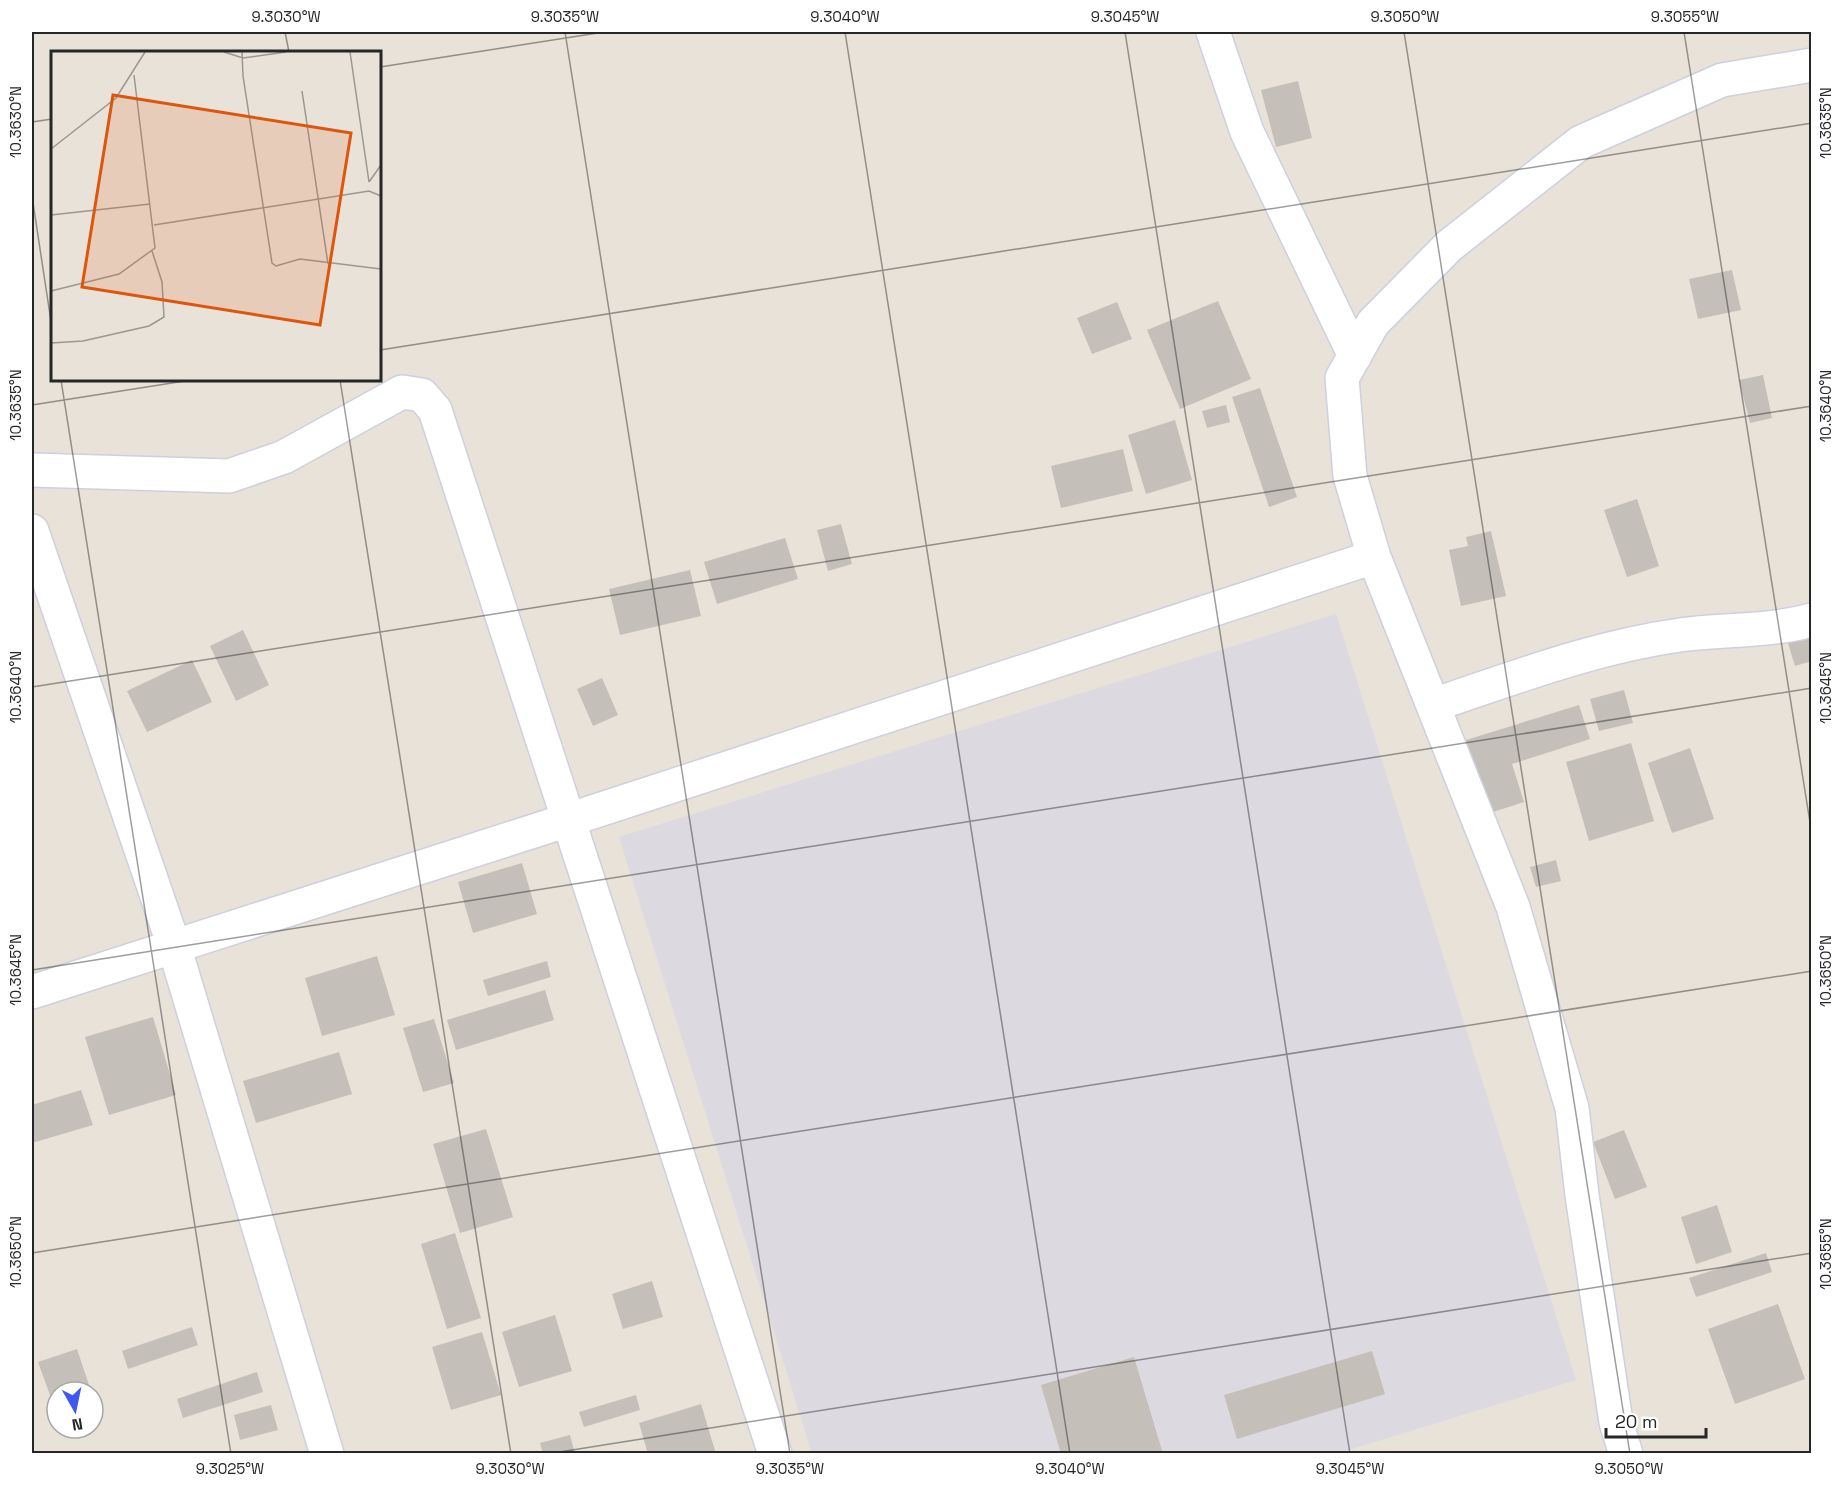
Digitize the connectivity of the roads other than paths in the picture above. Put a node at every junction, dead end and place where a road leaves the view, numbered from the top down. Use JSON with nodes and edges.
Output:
{"nodes":[{"id":1,"x":1213,"y":32,"type":"edge"},
{"id":2,"x":1812,"y":65,"type":"edge"},
{"id":3,"x":1355,"y":356,"type":"junction"},
{"id":4,"x":32,"y":471,"type":"edge"},
{"id":5,"x":32,"y":531,"type":"edge"},
{"id":6,"x":1374,"y":557,"type":"junction"},
{"id":7,"x":1812,"y":620,"type":"edge"},
{"id":8,"x":1433,"y":705,"type":"junction"},
{"id":9,"x":568,"y":820,"type":"junction"},
{"id":10,"x":174,"y":946,"type":"junction"},
{"id":11,"x":32,"y":992,"type":"edge"},
{"id":12,"x":327,"y":1454,"type":"edge"},
{"id":13,"x":776,"y":1454,"type":"edge"},
{"id":14,"x":1626,"y":1454,"type":"edge"}],
"edges":[{"from":1,"to":3,"type":"street"},
{"from":2,"to":3,"type":"street"},
{"from":3,"to":6,"type":"street"},
{"from":4,"to":9,"type":"street"},
{"from":5,"to":10,"type":"street"},
{"from":6,"to":8,"type":"street"},
{"from":6,"to":9,"type":"street"},
{"from":7,"to":8,"type":"street"},
{"from":8,"to":14,"type":"street"},
{"from":9,"to":10,"type":"street"},
{"from":9,"to":13,"type":"street"},
{"from":10,"to":11,"type":"street"},
{"from":10,"to":12,"type":"street"}]}
